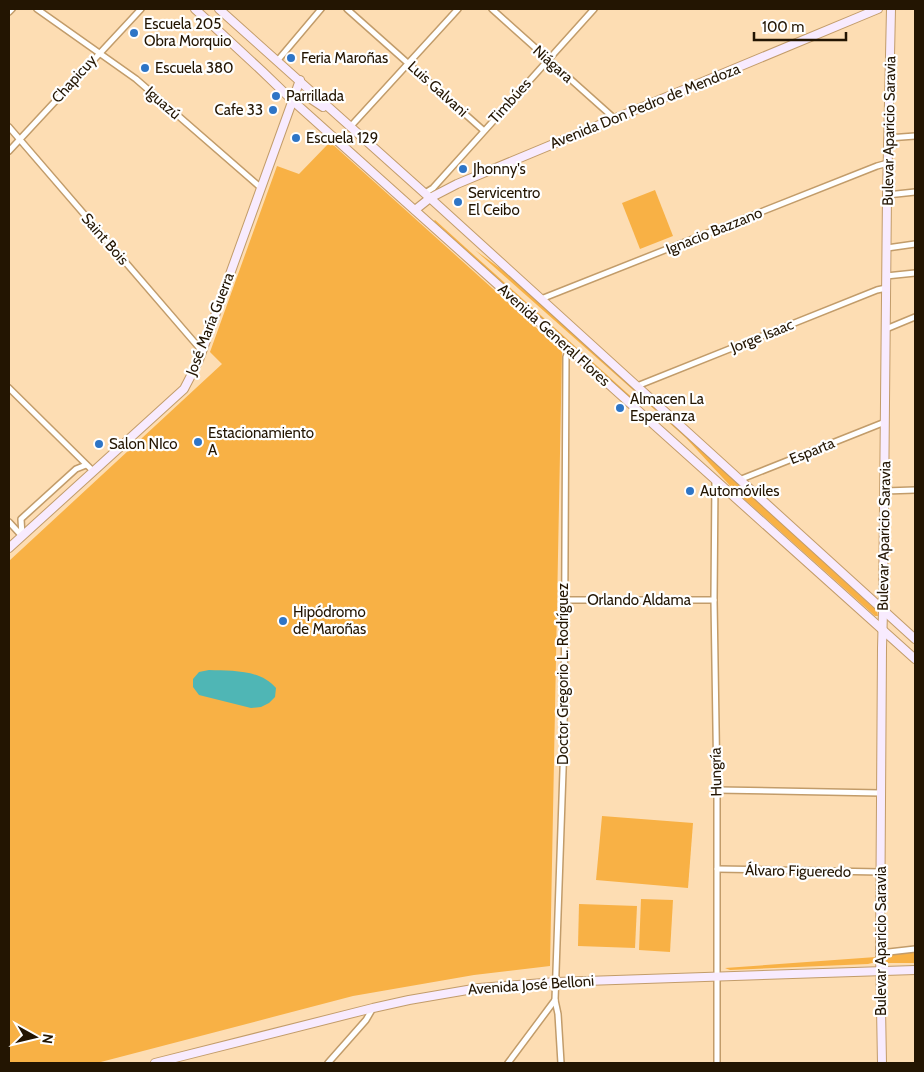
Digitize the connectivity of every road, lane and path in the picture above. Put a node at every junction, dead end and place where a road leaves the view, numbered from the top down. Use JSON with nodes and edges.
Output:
{"nodes":[{"id":1,"x":12,"y":9,"type":"edge"},
{"id":2,"x":37,"y":9,"type":"edge"},
{"id":3,"x":141,"y":9,"type":"edge"},
{"id":4,"x":195,"y":9,"type":"edge"},
{"id":5,"x":219,"y":9,"type":"edge"},
{"id":6,"x":321,"y":9,"type":"edge"},
{"id":7,"x":347,"y":9,"type":"edge"},
{"id":8,"x":458,"y":9,"type":"edge"},
{"id":9,"x":492,"y":9,"type":"edge"},
{"id":10,"x":594,"y":9,"type":"edge"},
{"id":11,"x":878,"y":9,"type":"edge"},
{"id":12,"x":891,"y":9,"type":"edge"},
{"id":13,"x":9,"y":12,"type":"edge"},
{"id":14,"x":99,"y":52,"type":"junction"},
{"id":15,"x":548,"y":59,"type":"junction"},
{"id":16,"x":278,"y":60,"type":"junction"},
{"id":17,"x":408,"y":63,"type":"junction"},
{"id":18,"x":300,"y":80,"type":"junction"},
{"id":19,"x":292,"y":101,"type":"junction"},
{"id":20,"x":615,"y":119,"type":"junction"},
{"id":21,"x":351,"y":126,"type":"junction"},
{"id":22,"x":9,"y":127,"type":"edge"},
{"id":23,"x":483,"y":130,"type":"junction"},
{"id":24,"x":915,"y":136,"type":"edge"},
{"id":25,"x":888,"y":138,"type":"junction"},
{"id":26,"x":19,"y":140,"type":"junction"},
{"id":27,"x":9,"y":151,"type":"edge"},
{"id":28,"x":888,"y":164,"type":"junction"},
{"id":29,"x":382,"y":180,"type":"junction"},
{"id":30,"x":260,"y":187,"type":"junction"},
{"id":31,"x":915,"y":192,"type":"edge"},
{"id":32,"x":428,"y":195,"type":"junction"},
{"id":33,"x":887,"y":195,"type":"junction"},
{"id":34,"x":422,"y":204,"type":"junction"},
{"id":35,"x":415,"y":210,"type":"junction"},
{"id":36,"x":915,"y":244,"type":"edge"},
{"id":37,"x":887,"y":248,"type":"junction"},
{"id":38,"x":915,"y":273,"type":"edge"},
{"id":39,"x":886,"y":276,"type":"junction"},
{"id":40,"x":886,"y":288,"type":"junction"},
{"id":41,"x":541,"y":299,"type":"junction"},
{"id":42,"x":915,"y":317,"type":"edge"},
{"id":43,"x":886,"y":328,"type":"junction"},
{"id":44,"x":568,"y":348,"type":"junction"},
{"id":45,"x":202,"y":351,"type":"junction"},
{"id":46,"x":637,"y":386,"type":"junction"},
{"id":47,"x":9,"y":388,"type":"edge"},
{"id":48,"x":885,"y":422,"type":"junction"},
{"id":49,"x":86,"y":465,"type":"junction"},
{"id":50,"x":93,"y":471,"type":"junction"},
{"id":51,"x":739,"y":480,"type":"junction"},
{"id":52,"x":715,"y":481,"type":"junction"},
{"id":53,"x":915,"y":490,"type":"edge"},
{"id":54,"x":885,"y":491,"type":"junction"},
{"id":55,"x":9,"y":522,"type":"edge"},
{"id":56,"x":22,"y":536,"type":"junction"},
{"id":57,"x":9,"y":548,"type":"edge"},
{"id":58,"x":564,"y":600,"type":"junction"},
{"id":59,"x":714,"y":600,"type":"junction"},
{"id":60,"x":883,"y":611,"type":"junction"},
{"id":61,"x":882,"y":629,"type":"junction"},
{"id":62,"x":915,"y":639,"type":"edge"},
{"id":63,"x":915,"y":659,"type":"edge"},
{"id":64,"x":717,"y":790,"type":"junction"},
{"id":65,"x":880,"y":793,"type":"junction"},
{"id":66,"x":717,"y":869,"type":"junction"},
{"id":67,"x":880,"y":872,"type":"junction"},
{"id":68,"x":915,"y":949,"type":"edge"},
{"id":69,"x":880,"y":953,"type":"junction"},
{"id":70,"x":915,"y":970,"type":"edge"},
{"id":71,"x":880,"y":971,"type":"junction"},
{"id":72,"x":717,"y":976,"type":"junction"},
{"id":73,"x":556,"y":982,"type":"junction"},
{"id":74,"x":555,"y":1000,"type":"junction"},
{"id":75,"x":373,"y":1008,"type":"junction"},
{"id":76,"x":178,"y":1060,"type":"edge"},
{"id":77,"x":158,"y":1063,"type":"edge"},
{"id":78,"x":328,"y":1063,"type":"edge"},
{"id":79,"x":508,"y":1063,"type":"edge"},
{"id":80,"x":561,"y":1063,"type":"edge"},
{"id":81,"x":717,"y":1063,"type":"edge"},
{"id":82,"x":882,"y":1063,"type":"edge"}],
"edges":[{"from":1,"to":13,"type":"street"},
{"from":2,"to":14,"type":"street","name":"Iguazú"},
{"from":3,"to":14,"type":"street","name":"Chapicuy"},
{"from":4,"to":19,"type":"main road","name":"Avenida General Flores"},
{"from":5,"to":16,"type":"main road","name":"Avenida General Flores"},
{"from":6,"to":16,"type":"street"},
{"from":7,"to":17,"type":"street","name":"Luis Galvani"},
{"from":8,"to":17,"type":"street"},
{"from":9,"to":15,"type":"street","name":"Niágara"},
{"from":10,"to":15,"type":"street","name":"Timbúes"},
{"from":11,"to":20,"type":"main road","name":"Avenida Don Pedro de Mendoza"},
{"from":12,"to":25,"type":"main road","name":"Bulevar Aparicio Saravia"},
{"from":14,"to":26,"type":"street","name":"Chapicuy"},
{"from":14,"to":30,"type":"street","name":"Iguazú"},
{"from":15,"to":20,"type":"street","name":"Niágara"},
{"from":15,"to":23,"type":"street","name":"Timbúes"},
{"from":16,"to":18,"type":"main road","name":"Avenida General Flores"},
{"from":17,"to":21,"type":"street"},
{"from":17,"to":23,"type":"street","name":"Luis Galvani"},
{"from":18,"to":19,"type":"main road","name":"José María Guerra"},
{"from":18,"to":21,"type":"main road","name":"Avenida General Flores"},
{"from":19,"to":21,"type":"main road"},
{"from":19,"to":29,"type":"main road","name":"Avenida General Flores"},
{"from":19,"to":30,"type":"main road","name":"José María Guerra"},
{"from":20,"to":32,"type":"main road","name":"Avenida Don Pedro de Mendoza"},
{"from":21,"to":32,"type":"main road","name":"Avenida General Flores"},
{"from":22,"to":26,"type":"street","name":"Saint Bois"},
{"from":23,"to":32,"type":"street","name":"Timbúes"},
{"from":24,"to":25,"type":"street"},
{"from":25,"to":28,"type":"main road","name":"Bulevar Aparicio Saravia"},
{"from":26,"to":27,"type":"street","name":"Chapicuy"},
{"from":26,"to":45,"type":"street","name":"Saint Bois"},
{"from":28,"to":33,"type":"main road","name":"Bulevar Aparicio Saravia"},
{"from":28,"to":41,"type":"street","name":"Ignacio Bazzano"},
{"from":29,"to":34,"type":"main road"},
{"from":29,"to":35,"type":"main road","name":"Avenida General Flores"},
{"from":30,"to":45,"type":"main road","name":"José María Guerra"},
{"from":31,"to":33,"type":"street"},
{"from":32,"to":34,"type":"main road","name":"Avenida Don Pedro de Mendoza"},
{"from":32,"to":41,"type":"main road","name":"Avenida General Flores"},
{"from":33,"to":37,"type":"main road","name":"Bulevar Aparicio Saravia"},
{"from":34,"to":35,"type":"main road","name":"Avenida Don Pedro de Mendoza"},
{"from":35,"to":44,"type":"main road","name":"Avenida General Flores"},
{"from":36,"to":37,"type":"street"},
{"from":37,"to":39,"type":"main road","name":"Bulevar Aparicio Saravia"},
{"from":38,"to":39,"type":"street"},
{"from":39,"to":40,"type":"main road","name":"Bulevar Aparicio Saravia"},
{"from":40,"to":43,"type":"main road","name":"Bulevar Aparicio Saravia"},
{"from":40,"to":46,"type":"street","name":"Jorge Isaac"},
{"from":41,"to":46,"type":"main road","name":"Avenida General Flores"},
{"from":42,"to":43,"type":"street"},
{"from":43,"to":48,"type":"main road","name":"Bulevar Aparicio Saravia"},
{"from":44,"to":52,"type":"main road","name":"Avenida General Flores"},
{"from":44,"to":58,"type":"street","name":"Doctor Gregorio L. Rodríguez"},
{"from":45,"to":50,"type":"main road","name":"José María Guerra"},
{"from":46,"to":51,"type":"main road","name":"Avenida General Flores"},
{"from":47,"to":49,"type":"street"},
{"from":48,"to":51,"type":"street","name":"Esparta"},
{"from":48,"to":54,"type":"main road","name":"Bulevar Aparicio Saravia"},
{"from":49,"to":50,"type":"street"},
{"from":49,"to":56,"type":"street"},
{"from":50,"to":56,"type":"main road","name":"José María Guerra"},
{"from":51,"to":60,"type":"main road","name":"Avenida General Flores"},
{"from":52,"to":59,"type":"street","name":"Hungría"},
{"from":52,"to":61,"type":"main road","name":"Avenida General Flores"},
{"from":53,"to":54,"type":"street"},
{"from":54,"to":60,"type":"main road","name":"Bulevar Aparicio Saravia"},
{"from":55,"to":56,"type":"street"},
{"from":56,"to":57,"type":"main road","name":"José María Guerra"},
{"from":58,"to":59,"type":"street","name":"Orlando Aldama"},
{"from":58,"to":73,"type":"street","name":"Doctor Gregorio L. Rodríguez"},
{"from":59,"to":64,"type":"street","name":"Hungría"},
{"from":60,"to":61,"type":"main road","name":"Bulevar Aparicio Saravia"},
{"from":60,"to":62,"type":"main road","name":"Avenida General Flores"},
{"from":61,"to":63,"type":"main road","name":"Avenida General Flores"},
{"from":61,"to":65,"type":"main road","name":"Bulevar Aparicio Saravia"},
{"from":64,"to":65,"type":"street"},
{"from":64,"to":66,"type":"street","name":"Hungría"},
{"from":65,"to":67,"type":"main road","name":"Bulevar Aparicio Saravia"},
{"from":66,"to":67,"type":"street","name":"Álvaro Figueredo"},
{"from":66,"to":72,"type":"street","name":"Hungría"},
{"from":67,"to":69,"type":"main road","name":"Bulevar Aparicio Saravia"},
{"from":68,"to":69,"type":"street"},
{"from":69,"to":71,"type":"main road","name":"Bulevar Aparicio Saravia"},
{"from":70,"to":71,"type":"main road","name":"Avenida José Belloni"},
{"from":71,"to":72,"type":"main road","name":"Avenida José Belloni"},
{"from":71,"to":82,"type":"main road","name":"Bulevar Aparicio Saravia"},
{"from":72,"to":73,"type":"main road","name":"Avenida José Belloni"},
{"from":72,"to":81,"type":"street","name":"Hungría"},
{"from":73,"to":74,"type":"street","name":"Doctor Gregorio L. Rodríguez"},
{"from":73,"to":75,"type":"main road","name":"Avenida José Belloni"},
{"from":74,"to":79,"type":"street"},
{"from":74,"to":80,"type":"street","name":"Doctor Gregorio L. Rodríguez"},
{"from":75,"to":76,"type":"main road","name":"Avenida José Belloni"},
{"from":75,"to":78,"type":"street"},
{"from":76,"to":77,"type":"main road","name":"Avenida José Belloni"}]}
